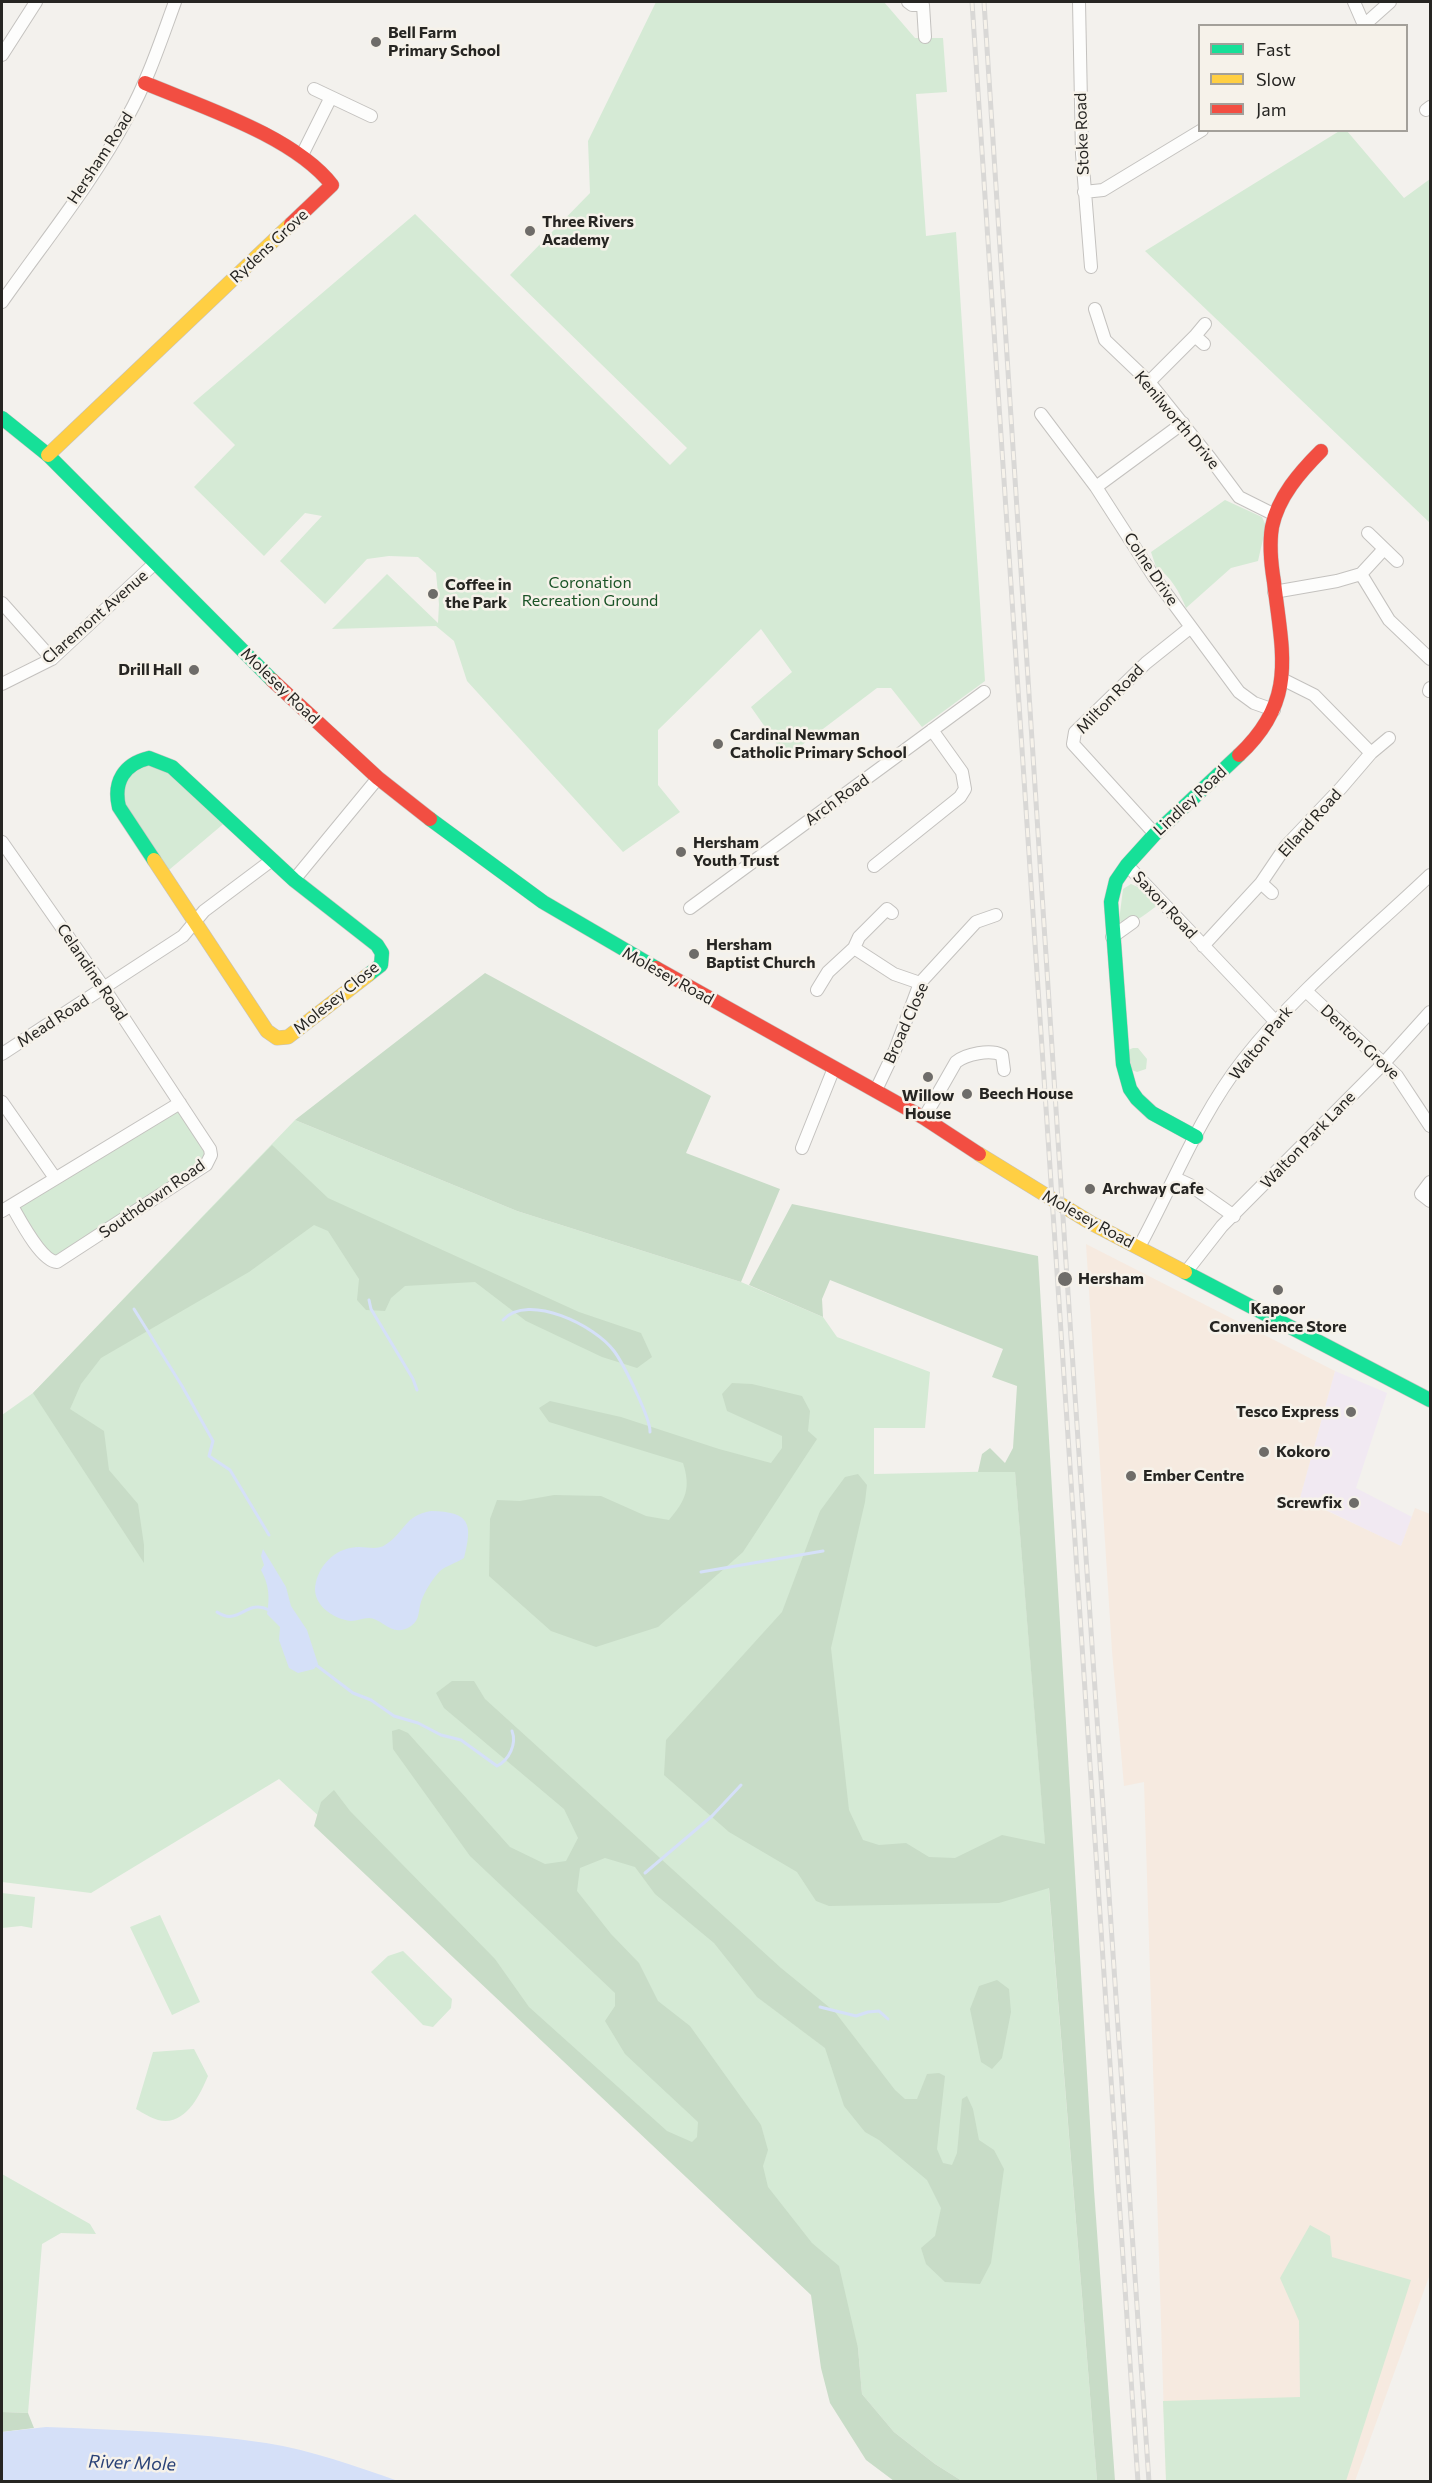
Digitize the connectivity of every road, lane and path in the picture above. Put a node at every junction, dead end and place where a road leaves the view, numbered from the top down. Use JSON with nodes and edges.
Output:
{"nodes":[{"id":1,"x":36,"y":2,"type":"edge"},
{"id":2,"x":175,"y":2,"type":"edge"},
{"id":3,"x":908,"y":2,"type":"edge"},
{"id":4,"x":1081,"y":2,"type":"edge"},
{"id":5,"x":1354,"y":2,"type":"edge"},
{"id":6,"x":1390,"y":2,"type":"edge"},
{"id":7,"x":1363,"y":24,"type":"edge"},
{"id":8,"x":1364,"y":24,"type":"edge"},
{"id":9,"x":925,"y":37,"type":"dead end"},
{"id":10,"x":2,"y":55,"type":"edge"},
{"id":11,"x":145,"y":83,"type":"junction"},
{"id":12,"x":314,"y":89,"type":"dead end"},
{"id":13,"x":331,"y":97,"type":"junction"},
{"id":14,"x":371,"y":116,"type":"dead end"},
{"id":15,"x":1199,"y":132,"type":"edge"},
{"id":16,"x":302,"y":155,"type":"junction"},
{"id":17,"x":1084,"y":192,"type":"junction"},
{"id":18,"x":1090,"y":267,"type":"dead end"},
{"id":19,"x":2,"y":302,"type":"edge"},
{"id":20,"x":1095,"y":309,"type":"dead end"},
{"id":21,"x":1205,"y":324,"type":"dead end"},
{"id":22,"x":1149,"y":382,"type":"junction"},
{"id":23,"x":1041,"y":414,"type":"dead end"},
{"id":24,"x":2,"y":418,"type":"edge"},
{"id":25,"x":1183,"y":423,"type":"junction"},
{"id":26,"x":1321,"y":451,"type":"dead end"},
{"id":27,"x":48,"y":455,"type":"junction"},
{"id":28,"x":1096,"y":487,"type":"junction"},
{"id":29,"x":1275,"y":515,"type":"junction"},
{"id":30,"x":1368,"y":533,"type":"dead end"},
{"id":31,"x":1384,"y":549,"type":"junction"},
{"id":32,"x":1397,"y":561,"type":"dead end"},
{"id":33,"x":156,"y":564,"type":"junction"},
{"id":34,"x":1361,"y":574,"type":"junction"},
{"id":35,"x":1274,"y":592,"type":"junction"},
{"id":36,"x":2,"y":603,"type":"edge"},
{"id":37,"x":1191,"y":627,"type":"junction"},
{"id":38,"x":52,"y":659,"type":"junction"},
{"id":39,"x":1431,"y":659,"type":"edge"},
{"id":40,"x":1284,"y":681,"type":"junction"},
{"id":41,"x":2,"y":684,"type":"edge"},
{"id":42,"x":984,"y":692,"type":"dead end"},
{"id":43,"x":1274,"y":710,"type":"junction"},
{"id":44,"x":932,"y":730,"type":"junction"},
{"id":45,"x":1389,"y":738,"type":"dead end"},
{"id":46,"x":1371,"y":753,"type":"junction"},
{"id":47,"x":378,"y":778,"type":"junction"},
{"id":48,"x":1155,"y":834,"type":"junction"},
{"id":49,"x":2,"y":842,"type":"edge"},
{"id":50,"x":272,"y":860,"type":"junction"},
{"id":51,"x":1127,"y":865,"type":"junction"},
{"id":52,"x":874,"y":866,"type":"dead end"},
{"id":53,"x":1431,"y":875,"type":"edge"},
{"id":54,"x":294,"y":880,"type":"junction"},
{"id":55,"x":1261,"y":883,"type":"junction"},
{"id":56,"x":1272,"y":893,"type":"dead end"},
{"id":57,"x":690,"y":908,"type":"dead end"},
{"id":58,"x":892,"y":913,"type":"dead end"},
{"id":59,"x":997,"y":916,"type":"dead end"},
{"id":60,"x":195,"y":922,"type":"junction"},
{"id":61,"x":1132,"y":922,"type":"dead end"},
{"id":62,"x":1112,"y":937,"type":"junction"},
{"id":63,"x":1203,"y":946,"type":"junction"},
{"id":64,"x":854,"y":948,"type":"junction"},
{"id":65,"x":920,"y":983,"type":"junction"},
{"id":66,"x":104,"y":988,"type":"junction"},
{"id":67,"x":817,"y":990,"type":"dead end"},
{"id":68,"x":1306,"y":991,"type":"junction"},
{"id":69,"x":1430,"y":1012,"type":"edge"},
{"id":70,"x":1275,"y":1021,"type":"junction"},
{"id":71,"x":2,"y":1054,"type":"edge"},
{"id":72,"x":1384,"y":1063,"type":"junction"},
{"id":73,"x":834,"y":1068,"type":"junction"},
{"id":74,"x":1004,"y":1070,"type":"dead end"},
{"id":75,"x":876,"y":1090,"type":"junction"},
{"id":76,"x":2,"y":1102,"type":"edge"},
{"id":77,"x":180,"y":1103,"type":"junction"},
{"id":78,"x":924,"y":1118,"type":"junction"},
{"id":79,"x":1431,"y":1126,"type":"edge"},
{"id":80,"x":1196,"y":1137,"type":"junction"},
{"id":81,"x":802,"y":1148,"type":"dead end"},
{"id":82,"x":55,"y":1178,"type":"junction"},
{"id":83,"x":1175,"y":1178,"type":"junction"},
{"id":84,"x":1431,"y":1182,"type":"edge"},
{"id":85,"x":1431,"y":1201,"type":"edge"},
{"id":86,"x":7,"y":1209,"type":"edge"},
{"id":87,"x":1234,"y":1216,"type":"junction"},
{"id":88,"x":1139,"y":1247,"type":"junction"},
{"id":89,"x":1186,"y":1272,"type":"junction"},
{"id":90,"x":1431,"y":1400,"type":"edge"}],
"edges":[{"from":1,"to":10,"type":"street"},
{"from":2,"to":11,"type":"street","name":"Hersham Road"},
{"from":3,"to":9,"type":"street"},
{"from":4,"to":17,"type":"street","name":"Stoke Road"},
{"from":5,"to":7,"type":"street"},
{"from":6,"to":8,"type":"street"},
{"from":11,"to":16,"type":"street","name":"Rydens Grove"},
{"from":11,"to":19,"type":"street","name":"Hersham Road"},
{"from":12,"to":13,"type":"street"},
{"from":13,"to":14,"type":"street"},
{"from":13,"to":16,"type":"street"},
{"from":15,"to":17,"type":"street"},
{"from":16,"to":27,"type":"street","name":"Rydens Grove"},
{"from":17,"to":18,"type":"street","name":"Stoke Road"},
{"from":20,"to":22,"type":"street","name":"Kenilworth Drive"},
{"from":21,"to":22,"type":"street"},
{"from":22,"to":25,"type":"street","name":"Kenilworth Drive"},
{"from":23,"to":28,"type":"street","name":"Colne Drive"},
{"from":24,"to":27,"type":"street","name":"Molesey Road"},
{"from":25,"to":28,"type":"street"},
{"from":25,"to":29,"type":"street","name":"Kenilworth Drive"},
{"from":26,"to":29,"type":"street","name":"Lindley Road"},
{"from":27,"to":33,"type":"street","name":"Molesey Road"},
{"from":28,"to":37,"type":"street","name":"Colne Drive"},
{"from":29,"to":35,"type":"street","name":"Lindley Road"},
{"from":30,"to":31,"type":"street"},
{"from":31,"to":32,"type":"street"},
{"from":31,"to":34,"type":"street"},
{"from":33,"to":38,"type":"street","name":"Claremont Avenue"},
{"from":33,"to":47,"type":"street","name":"Molesey Road"},
{"from":34,"to":35,"type":"street"},
{"from":34,"to":39,"type":"street"},
{"from":35,"to":40,"type":"street","name":"Lindley Road"},
{"from":36,"to":38,"type":"street"},
{"from":37,"to":43,"type":"street","name":"Colne Drive"},
{"from":37,"to":48,"type":"street","name":"Milton Road"},
{"from":38,"to":41,"type":"street","name":"Claremont Avenue"},
{"from":40,"to":43,"type":"street","name":"Lindley Road"},
{"from":40,"to":46,"type":"street"},
{"from":42,"to":44,"type":"street","name":"Arch Road"},
{"from":43,"to":48,"type":"street","name":"Lindley Road"},
{"from":44,"to":52,"type":"street"},
{"from":44,"to":57,"type":"street","name":"Arch Road"},
{"from":45,"to":46,"type":"street","name":"Elland Road"},
{"from":46,"to":55,"type":"street","name":"Elland Road"},
{"from":47,"to":54,"type":"street"},
{"from":47,"to":73,"type":"street","name":"Molesey Road"},
{"from":48,"to":51,"type":"street","name":"Lindley Road"},
{"from":49,"to":66,"type":"street","name":"Celandine Road"},
{"from":50,"to":54,"type":"street","name":"Molesey Close"},
{"from":50,"to":60,"type":"street"},
{"from":50,"to":60,"type":"street","name":"Molesey Close"},
{"from":51,"to":62,"type":"street","name":"Lindley Road"},
{"from":51,"to":63,"type":"street","name":"Saxon Road"},
{"from":53,"to":68,"type":"street","name":"Walton Park"},
{"from":54,"to":60,"type":"street","name":"Molesey Close"},
{"from":55,"to":56,"type":"street"},
{"from":55,"to":63,"type":"street","name":"Saxon Road"},
{"from":58,"to":64,"type":"street"},
{"from":59,"to":65,"type":"street","name":"Broad Close"},
{"from":60,"to":66,"type":"street","name":"Mead Road"},
{"from":61,"to":62,"type":"street"},
{"from":62,"to":80,"type":"street","name":"Lindley Road"},
{"from":63,"to":70,"type":"street","name":"Saxon Road"},
{"from":64,"to":65,"type":"street"},
{"from":64,"to":67,"type":"street"},
{"from":65,"to":75,"type":"street","name":"Broad Close"},
{"from":66,"to":71,"type":"street","name":"Mead Road"},
{"from":66,"to":77,"type":"street","name":"Celandine Road"},
{"from":68,"to":70,"type":"street","name":"Walton Park"},
{"from":68,"to":72,"type":"street","name":"Denton Grove"},
{"from":69,"to":72,"type":"street","name":"Walton Park Lane"},
{"from":70,"to":80,"type":"street","name":"Walton Park"},
{"from":72,"to":79,"type":"street","name":"Denton Grove"},
{"from":72,"to":87,"type":"street","name":"Walton Park Lane"},
{"from":73,"to":75,"type":"street","name":"Molesey Road"},
{"from":73,"to":81,"type":"street"},
{"from":74,"to":78,"type":"street"},
{"from":75,"to":78,"type":"street","name":"Molesey Road"},
{"from":76,"to":82,"type":"street"},
{"from":77,"to":82,"type":"street","name":"Southdown Road"},
{"from":77,"to":86,"type":"street","name":"Southdown Road"},
{"from":78,"to":88,"type":"street","name":"Molesey Road"},
{"from":80,"to":83,"type":"street","name":"Walton Park"},
{"from":82,"to":86,"type":"street","name":"Southdown Road"},
{"from":83,"to":87,"type":"street"},
{"from":83,"to":88,"type":"street","name":"Walton Park"},
{"from":84,"to":85,"type":"street"},
{"from":87,"to":89,"type":"street","name":"Walton Park Lane"},
{"from":88,"to":89,"type":"street","name":"Molesey Road"},
{"from":89,"to":90,"type":"street","name":"Molesey Road"}]}
